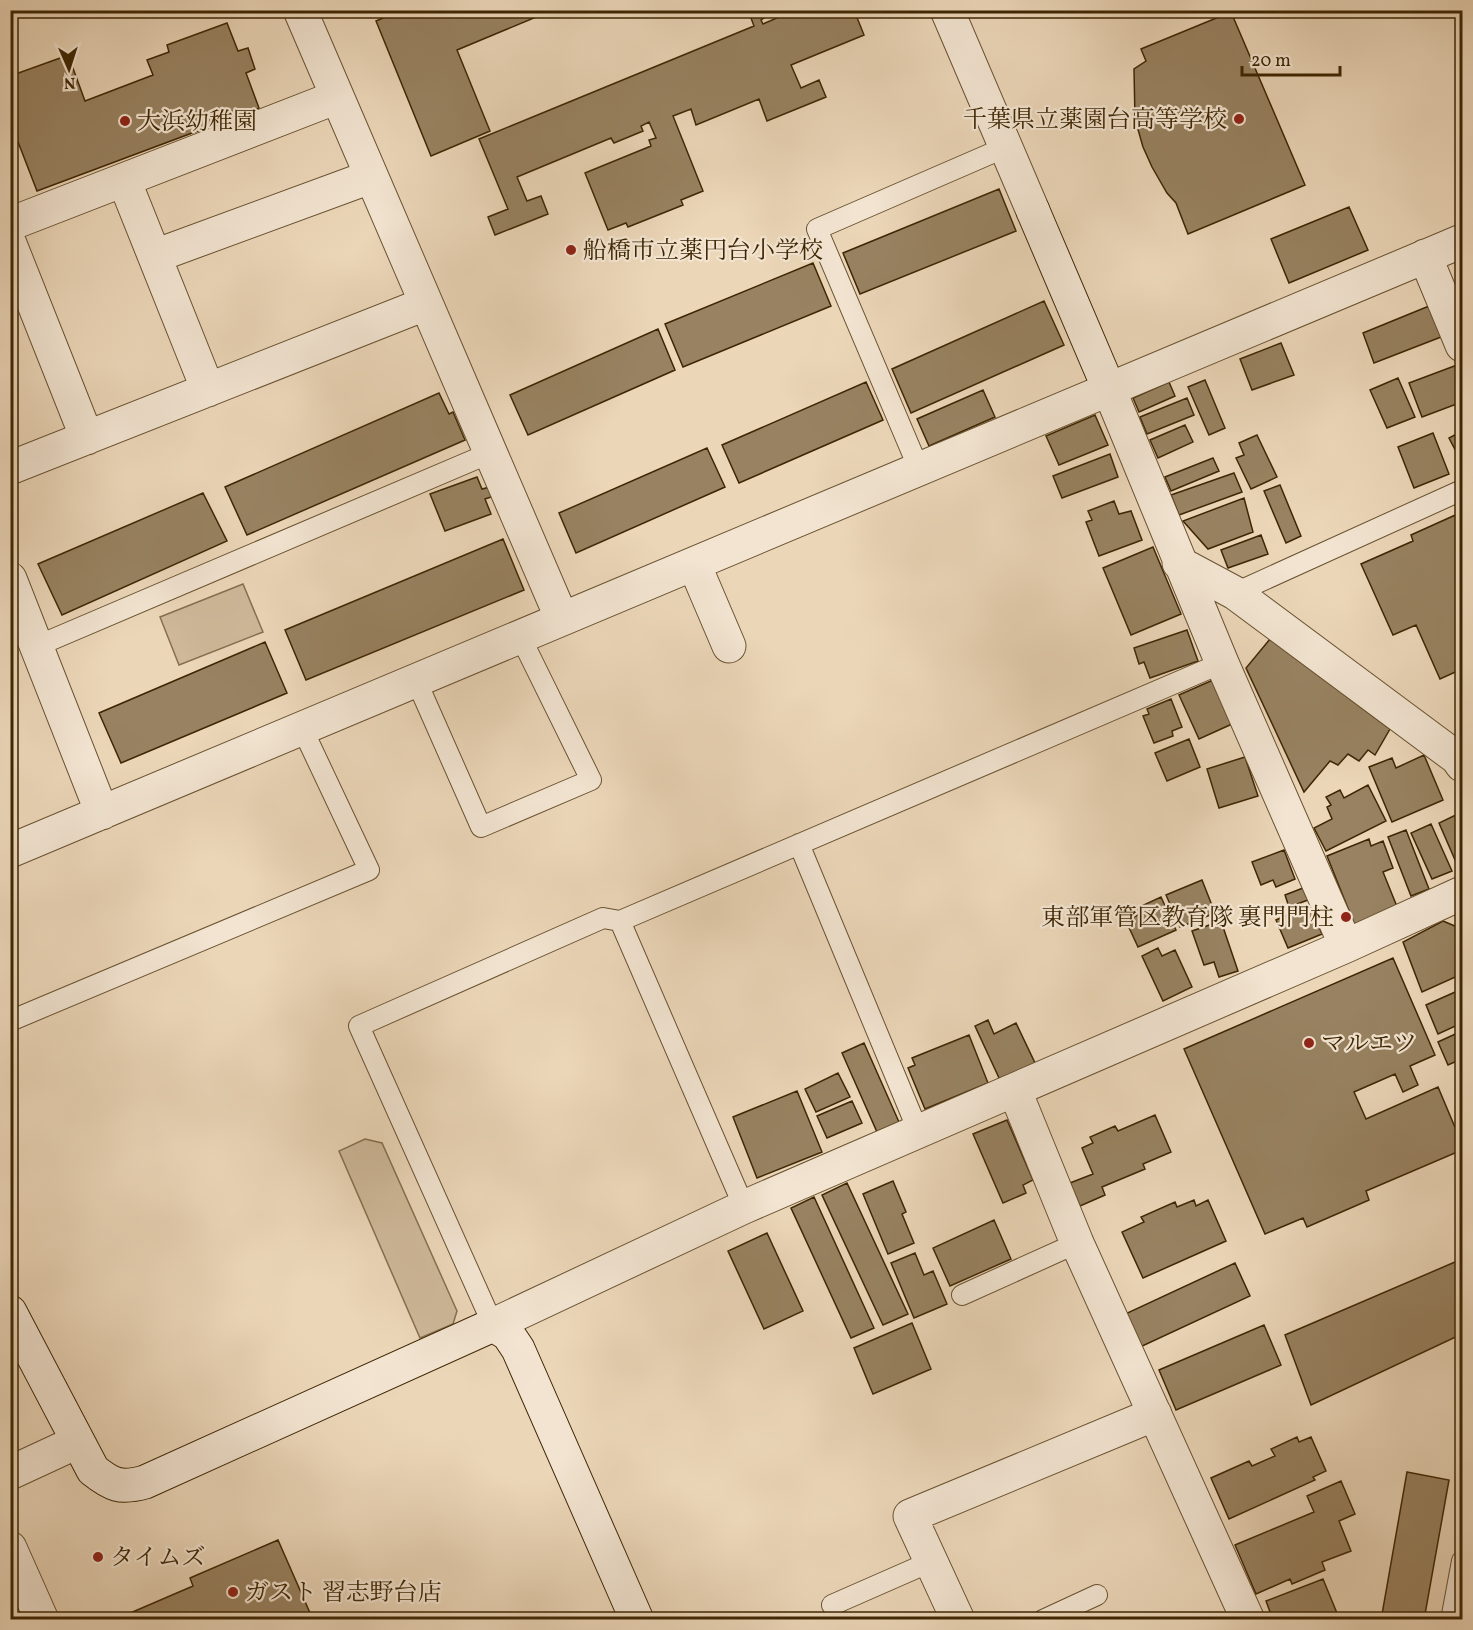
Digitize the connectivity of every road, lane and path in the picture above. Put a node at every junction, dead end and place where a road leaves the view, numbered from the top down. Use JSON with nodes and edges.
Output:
{"nodes":[{"id":1,"x":300,"y":10,"type":"edge"},
{"id":2,"x":947,"y":10,"type":"edge"},
{"id":3,"x":337,"y":97,"type":"junction"},
{"id":4,"x":1006,"y":147,"type":"junction"},
{"id":5,"x":370,"y":177,"type":"junction"},
{"id":6,"x":124,"y":180,"type":"junction"},
{"id":7,"x":10,"y":224,"type":"edge"},
{"id":8,"x":1462,"y":241,"type":"edge"},
{"id":9,"x":10,"y":244,"type":"edge"},
{"id":10,"x":155,"y":256,"type":"junction"},
{"id":11,"x":1425,"y":256,"type":"junction"},
{"id":12,"x":425,"y":304,"type":"junction"},
{"id":13,"x":1462,"y":345,"type":"edge"},
{"id":14,"x":1109,"y":389,"type":"junction"},
{"id":15,"x":208,"y":390,"type":"junction"},
{"id":16,"x":87,"y":438,"type":"junction"},
{"id":17,"x":490,"y":453,"type":"junction"},
{"id":18,"x":10,"y":468,"type":"edge"},
{"id":19,"x":919,"y":469,"type":"junction"},
{"id":20,"x":1462,"y":490,"type":"edge"},
{"id":21,"x":1179,"y":563,"type":"junction"},
{"id":22,"x":694,"y":564,"type":"junction"},
{"id":23,"x":1235,"y":593,"type":"junction"},
{"id":24,"x":14,"y":599,"type":"edge"},
{"id":25,"x":562,"y":619,"type":"junction"},
{"id":26,"x":520,"y":636,"type":"junction"},
{"id":27,"x":37,"y":646,"type":"junction"},
{"id":28,"x":729,"y":646,"type":"dead end"},
{"id":29,"x":1222,"y":663,"type":"junction"},
{"id":30,"x":416,"y":680,"type":"junction"},
{"id":31,"x":302,"y":728,"type":"junction"},
{"id":32,"x":1462,"y":765,"type":"edge"},
{"id":33,"x":102,"y":813,"type":"junction"},
{"id":34,"x":799,"y":844,"type":"junction"},
{"id":35,"x":10,"y":851,"type":"edge"},
{"id":36,"x":1462,"y":893,"type":"edge"},
{"id":37,"x":620,"y":921,"type":"junction"},
{"id":38,"x":1346,"y":946,"type":"junction"},
{"id":39,"x":10,"y":1021,"type":"edge"},
{"id":40,"x":1015,"y":1091,"type":"junction"},
{"id":41,"x":919,"y":1133,"type":"junction"},
{"id":42,"x":744,"y":1207,"type":"junction"},
{"id":43,"x":1077,"y":1243,"type":"junction"},
{"id":44,"x":962,"y":1295,"type":"dead end"},
{"id":45,"x":10,"y":1312,"type":"edge"},
{"id":46,"x":492,"y":1325,"type":"junction"},
{"id":47,"x":1155,"y":1414,"type":"junction"},
{"id":48,"x":77,"y":1442,"type":"junction"},
{"id":49,"x":10,"y":1473,"type":"edge"},
{"id":50,"x":10,"y":1548,"type":"edge"},
{"id":51,"x":1462,"y":1561,"type":"edge"},
{"id":52,"x":930,"y":1562,"type":"junction"},
{"id":53,"x":1097,"y":1595,"type":"dead end"},
{"id":54,"x":831,"y":1605,"type":"dead end"},
{"id":55,"x":42,"y":1620,"type":"edge"},
{"id":56,"x":637,"y":1620,"type":"edge"},
{"id":57,"x":958,"y":1620,"type":"edge"},
{"id":58,"x":1043,"y":1620,"type":"edge"},
{"id":59,"x":1248,"y":1620,"type":"edge"},
{"id":60,"x":1451,"y":1620,"type":"edge"}],
"edges":[{"from":1,"to":3,"type":"street"},
{"from":2,"to":4,"type":"street"},
{"from":3,"to":5,"type":"street"},
{"from":3,"to":6,"type":"street"},
{"from":4,"to":14,"type":"street"},
{"from":4,"to":19,"type":"lane"},
{"from":5,"to":10,"type":"street"},
{"from":5,"to":12,"type":"street"},
{"from":6,"to":7,"type":"street"},
{"from":6,"to":10,"type":"street"},
{"from":8,"to":11,"type":"street"},
{"from":9,"to":16,"type":"street"},
{"from":10,"to":15,"type":"street"},
{"from":11,"to":13,"type":"street"},
{"from":11,"to":14,"type":"street"},
{"from":12,"to":15,"type":"street"},
{"from":12,"to":17,"type":"street"},
{"from":14,"to":19,"type":"street"},
{"from":14,"to":21,"type":"street"},
{"from":15,"to":16,"type":"street"},
{"from":16,"to":18,"type":"street"},
{"from":17,"to":25,"type":"street"},
{"from":17,"to":27,"type":"lane"},
{"from":19,"to":22,"type":"street"},
{"from":20,"to":23,"type":"lane"},
{"from":21,"to":23,"type":"street"},
{"from":21,"to":29,"type":"street"},
{"from":22,"to":25,"type":"street"},
{"from":22,"to":28,"type":"street"},
{"from":23,"to":32,"type":"street"},
{"from":24,"to":27,"type":"street"},
{"from":25,"to":26,"type":"street"},
{"from":26,"to":30,"type":"street"},
{"from":26,"to":30,"type":"lane"},
{"from":27,"to":33,"type":"street"},
{"from":29,"to":34,"type":"lane"},
{"from":29,"to":38,"type":"street"},
{"from":30,"to":31,"type":"street"},
{"from":31,"to":33,"type":"street"},
{"from":31,"to":39,"type":"lane"},
{"from":33,"to":35,"type":"street"},
{"from":34,"to":37,"type":"lane"},
{"from":34,"to":41,"type":"lane"},
{"from":36,"to":38,"type":"street"},
{"from":37,"to":42,"type":"lane"},
{"from":37,"to":46,"type":"lane"},
{"from":38,"to":40,"type":"street"},
{"from":40,"to":41,"type":"street"},
{"from":40,"to":43,"type":"street"},
{"from":41,"to":42,"type":"street"},
{"from":42,"to":46,"type":"street"},
{"from":43,"to":44,"type":"lane"},
{"from":43,"to":47,"type":"street"},
{"from":45,"to":48,"type":"street"},
{"from":46,"to":48,"type":"street"},
{"from":46,"to":56,"type":"street"},
{"from":47,"to":52,"type":"street"},
{"from":47,"to":59,"type":"street"},
{"from":48,"to":49,"type":"street"},
{"from":50,"to":55,"type":"street"},
{"from":51,"to":60,"type":"lane"},
{"from":52,"to":54,"type":"lane"},
{"from":52,"to":57,"type":"street"},
{"from":53,"to":58,"type":"lane"}]}
